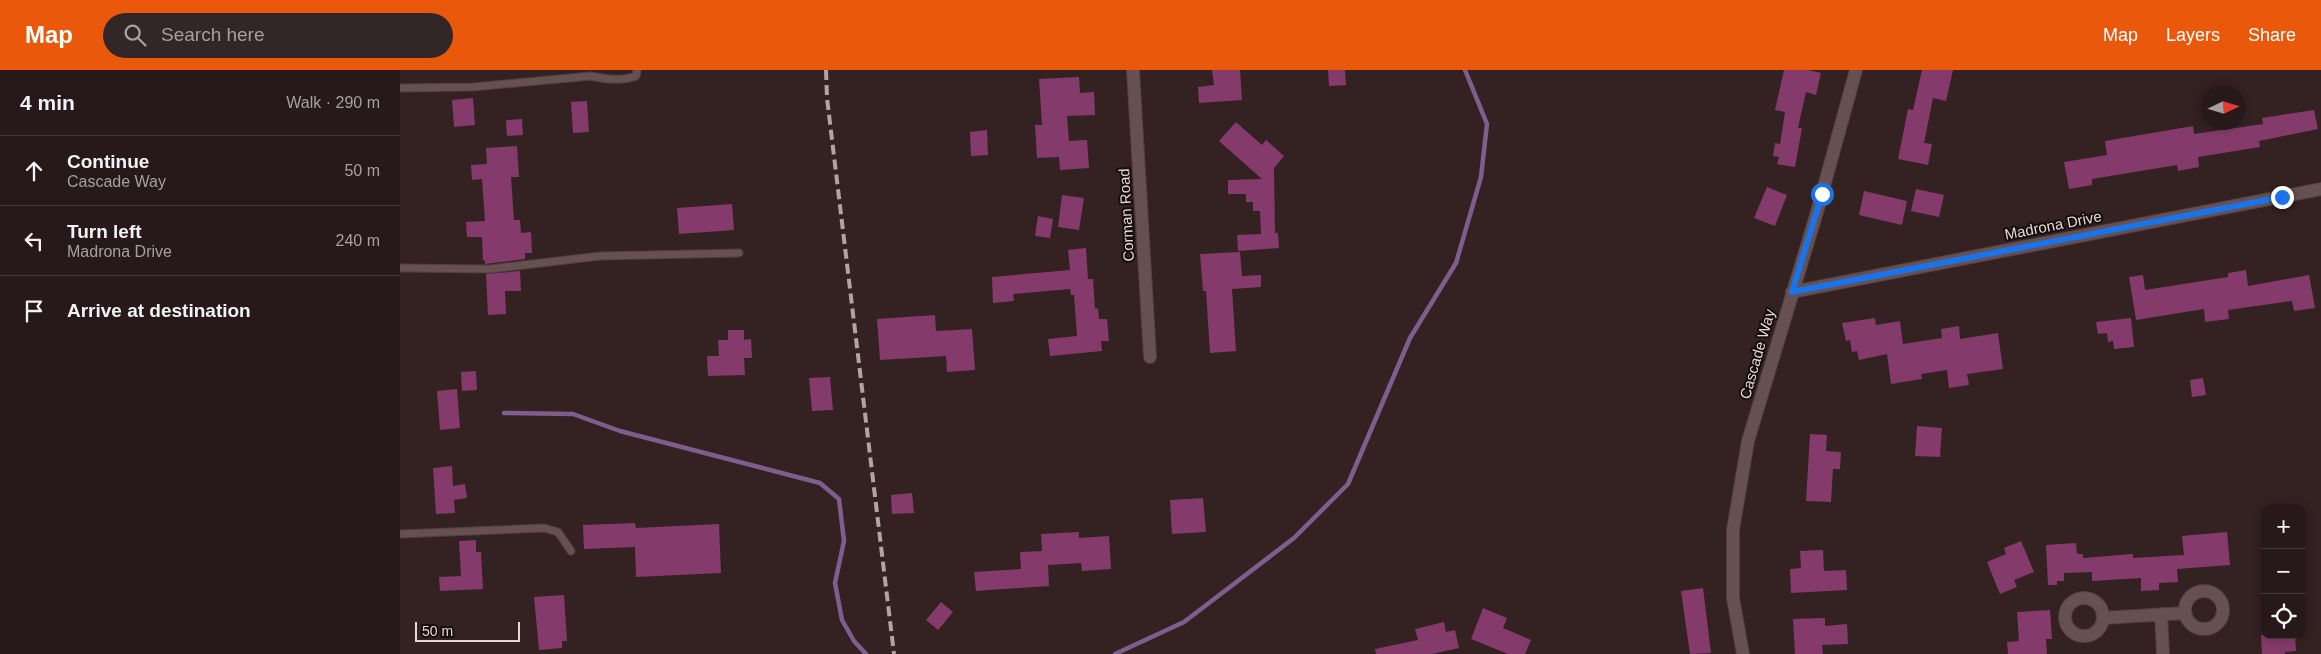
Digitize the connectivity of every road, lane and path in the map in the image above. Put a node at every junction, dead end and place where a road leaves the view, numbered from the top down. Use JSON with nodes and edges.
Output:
{"nodes":[{"id":1,"x":638,"y":70,"type":"edge"},
{"id":2,"x":1133,"y":70,"type":"edge"},
{"id":3,"x":1856,"y":70,"type":"edge"},
{"id":4,"x":593,"y":73,"type":"edge"},
{"id":5,"x":400,"y":88,"type":"edge"},
{"id":6,"x":2321,"y":189,"type":"edge"},
{"id":7,"x":739,"y":253,"type":"dead end"},
{"id":8,"x":400,"y":268,"type":"edge"},
{"id":9,"x":1792,"y":292,"type":"junction"},
{"id":10,"x":1150,"y":358,"type":"dead end"},
{"id":11,"x":400,"y":534,"type":"edge"},
{"id":12,"x":571,"y":550,"type":"dead end"},
{"id":13,"x":2185,"y":612,"type":"dead end"},
{"id":14,"x":2161,"y":614,"type":"junction"},
{"id":15,"x":2103,"y":618,"type":"dead end"},
{"id":16,"x":1743,"y":654,"type":"edge"},
{"id":17,"x":2164,"y":654,"type":"edge"}],
"edges":[{"from":1,"to":4,"type":"lane"},
{"from":2,"to":10,"type":"street","name":"Corman Road"},
{"from":3,"to":9,"type":"street","name":"Cascade Way"},
{"from":4,"to":5,"type":"lane"},
{"from":6,"to":9,"type":"street","name":"Madrona Drive"},
{"from":7,"to":8,"type":"lane"},
{"from":9,"to":16,"type":"street","name":"Cascade Way"},
{"from":11,"to":12,"type":"lane"},
{"from":13,"to":14,"type":"street"},
{"from":14,"to":15,"type":"street"},
{"from":14,"to":17,"type":"street"}]}
